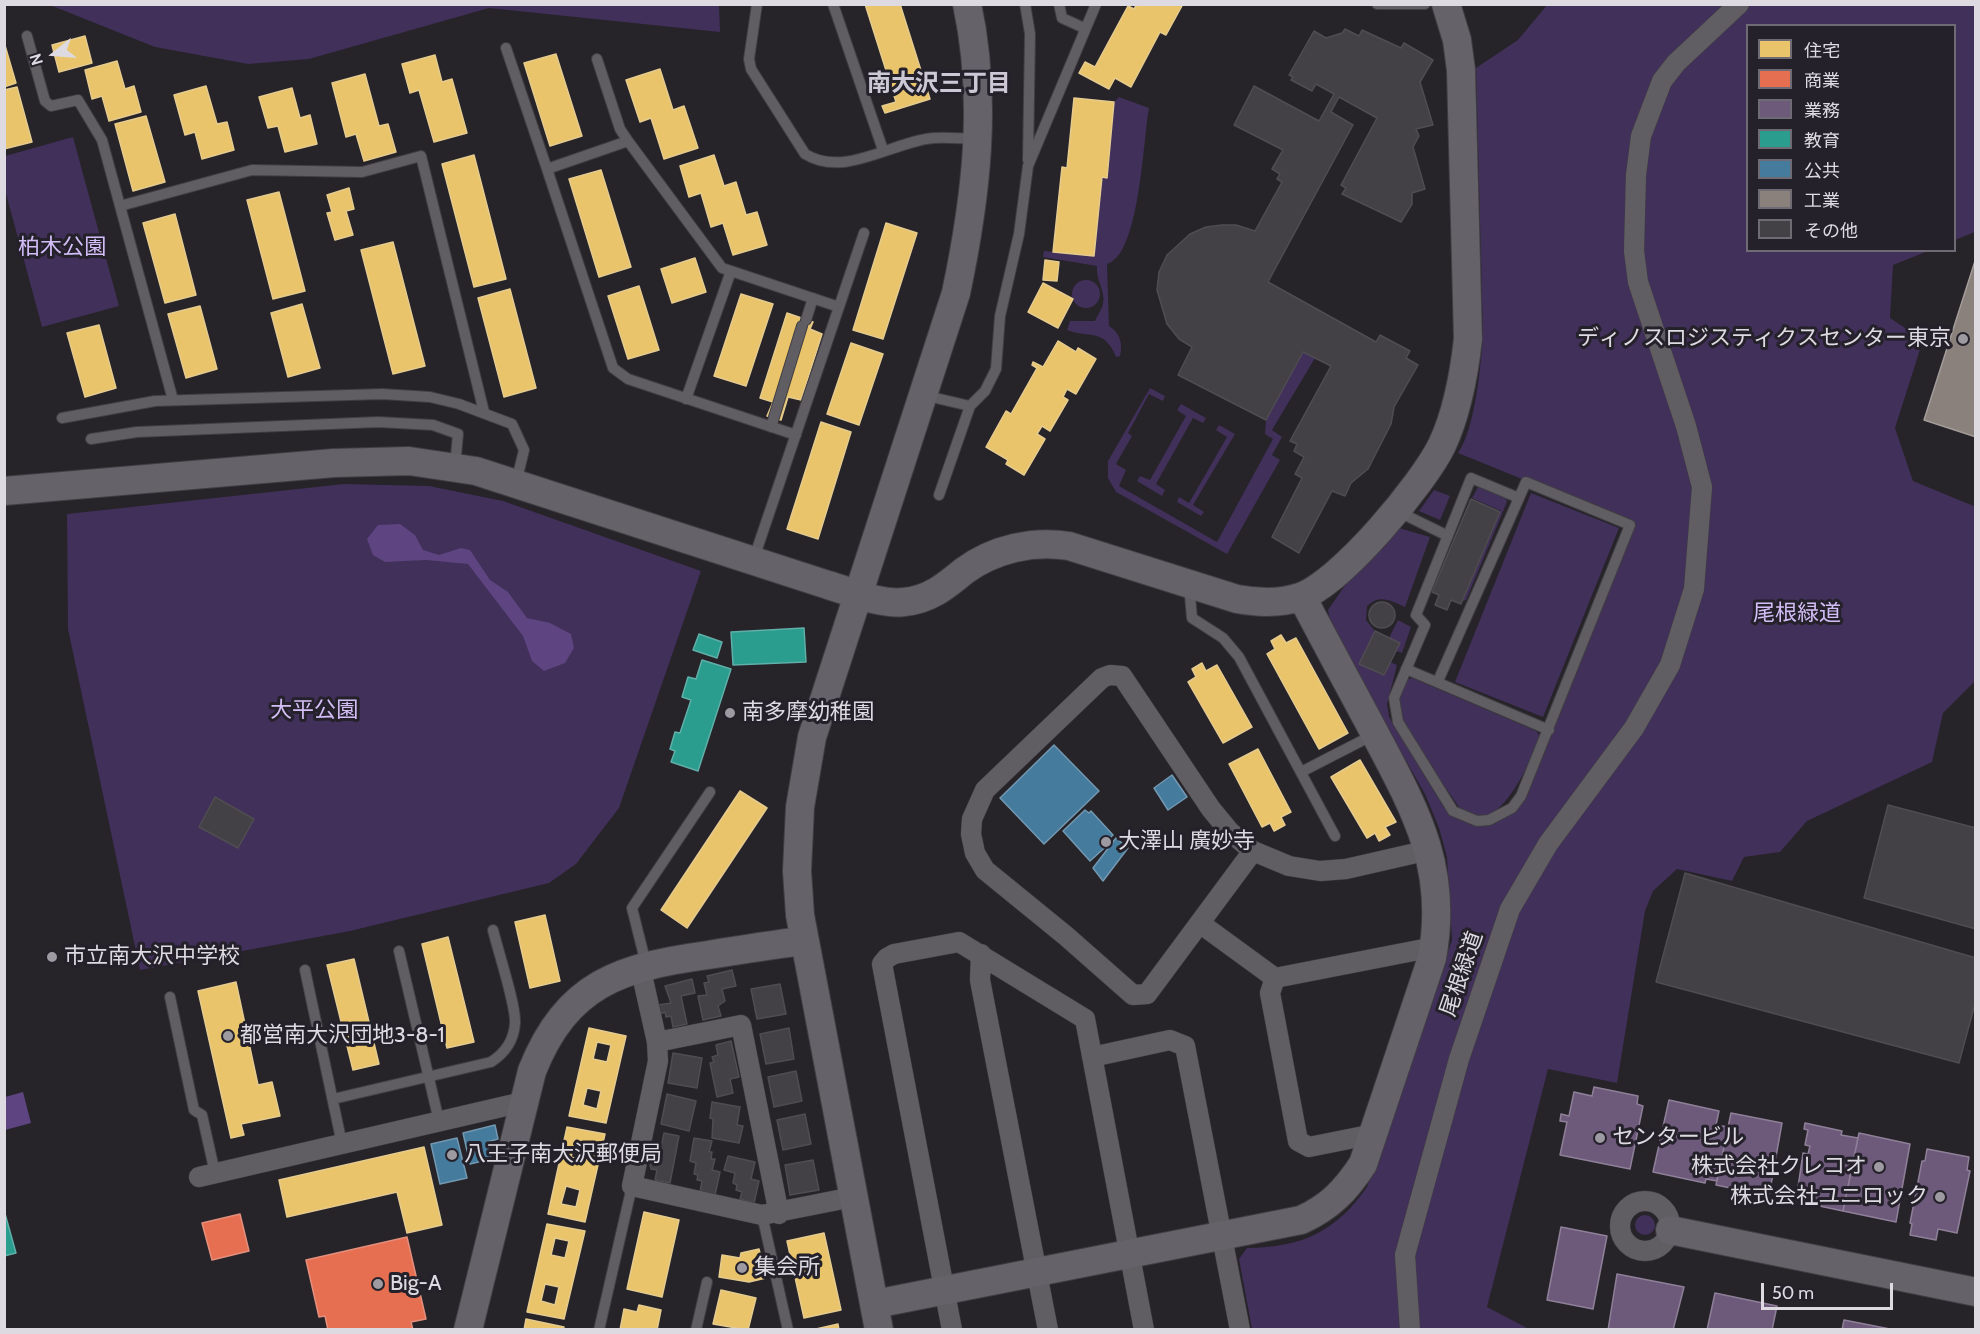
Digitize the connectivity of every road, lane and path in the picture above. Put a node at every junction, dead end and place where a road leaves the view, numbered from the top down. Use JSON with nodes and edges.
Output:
{"nodes":[{"id":1,"x":757,"y":4,"type":"edge"},
{"id":2,"x":834,"y":4,"type":"edge"},
{"id":3,"x":967,"y":4,"type":"edge"},
{"id":4,"x":1025,"y":4,"type":"edge"},
{"id":5,"x":1059,"y":4,"type":"edge"},
{"id":6,"x":1096,"y":4,"type":"edge"},
{"id":7,"x":1377,"y":4,"type":"edge"},
{"id":8,"x":1425,"y":4,"type":"edge"},
{"id":9,"x":1446,"y":4,"type":"edge"},
{"id":10,"x":1739,"y":4,"type":"edge"},
{"id":11,"x":1084,"y":28,"type":"junction"},
{"id":12,"x":27,"y":36,"type":"dead end"},
{"id":13,"x":506,"y":48,"type":"dead end"},
{"id":14,"x":597,"y":59,"type":"dead end"},
{"id":15,"x":977,"y":139,"type":"junction"},
{"id":16,"x":627,"y":141,"type":"junction"},
{"id":17,"x":883,"y":150,"type":"junction"},
{"id":18,"x":1028,"y":166,"type":"junction"},
{"id":19,"x":547,"y":169,"type":"junction"},
{"id":20,"x":120,"y":206,"type":"junction"},
{"id":21,"x":864,"y":233,"type":"dead end"},
{"id":22,"x":731,"y":271,"type":"junction"},
{"id":23,"x":813,"y":298,"type":"junction"},
{"id":24,"x":839,"y":307,"type":"junction"},
{"id":25,"x":923,"y":394,"type":"junction"},
{"id":26,"x":686,"y":399,"type":"junction"},
{"id":27,"x":173,"y":400,"type":"junction"},
{"id":28,"x":970,"y":406,"type":"junction"},
{"id":29,"x":484,"y":412,"type":"junction"},
{"id":30,"x":62,"y":418,"type":"dead end"},
{"id":31,"x":771,"y":427,"type":"junction"},
{"id":32,"x":796,"y":435,"type":"junction"},
{"id":33,"x":92,"y":439,"type":"dead end"},
{"id":34,"x":455,"y":467,"type":"junction"},
{"id":35,"x":516,"y":483,"type":"junction"},
{"id":36,"x":4,"y":491,"type":"edge"},
{"id":37,"x":939,"y":495,"type":"dead end"},
{"id":38,"x":1519,"y":498,"type":"junction"},
{"id":39,"x":1397,"y":511,"type":"junction"},
{"id":40,"x":1448,"y":536,"type":"junction"},
{"id":41,"x":753,"y":561,"type":"junction"},
{"id":42,"x":1189,"y":585,"type":"junction"},
{"id":43,"x":858,"y":594,"type":"junction"},
{"id":44,"x":1302,"y":597,"type":"junction"},
{"id":45,"x":1406,"y":669,"type":"junction"},
{"id":46,"x":1438,"y":681,"type":"junction"},
{"id":47,"x":1549,"y":730,"type":"junction"},
{"id":48,"x":1375,"y":734,"type":"junction"},
{"id":49,"x":1301,"y":772,"type":"junction"},
{"id":50,"x":710,"y":792,"type":"dead end"},
{"id":51,"x":1335,"y":836,"type":"dead end"},
{"id":52,"x":1429,"y":850,"type":"junction"},
{"id":53,"x":1253,"y":851,"type":"junction"},
{"id":54,"x":1201,"y":924,"type":"junction"},
{"id":55,"x":493,"y":930,"type":"dead end"},
{"id":56,"x":803,"y":941,"type":"junction"},
{"id":57,"x":1434,"y":947,"type":"junction"},
{"id":58,"x":399,"y":951,"type":"dead end"},
{"id":59,"x":981,"y":954,"type":"junction"},
{"id":60,"x":643,"y":965,"type":"junction"},
{"id":61,"x":305,"y":970,"type":"dead end"},
{"id":62,"x":1275,"y":978,"type":"junction"},
{"id":63,"x":170,"y":997,"type":"dead end"},
{"id":64,"x":657,"y":1042,"type":"junction"},
{"id":65,"x":1092,"y":1056,"type":"junction"},
{"id":66,"x":429,"y":1077,"type":"junction"},
{"id":67,"x":333,"y":1099,"type":"junction"},
{"id":68,"x":523,"y":1102,"type":"junction"},
{"id":69,"x":439,"y":1121,"type":"junction"},
{"id":70,"x":1374,"y":1134,"type":"junction"},
{"id":71,"x":342,"y":1144,"type":"junction"},
{"id":72,"x":207,"y":1175,"type":"joint"},
{"id":73,"x":632,"y":1186,"type":"junction"},
{"id":74,"x":853,"y":1197,"type":"junction"},
{"id":75,"x":771,"y":1214,"type":"junction"},
{"id":76,"x":1670,"y":1230,"type":"dead end"},
{"id":77,"x":1222,"y":1237,"type":"junction"},
{"id":78,"x":1130,"y":1254,"type":"junction"},
{"id":79,"x":1036,"y":1272,"type":"junction"},
{"id":80,"x":707,"y":1282,"type":"dead end"},
{"id":81,"x":943,"y":1290,"type":"junction"},
{"id":82,"x":1976,"y":1292,"type":"edge"},
{"id":83,"x":877,"y":1316,"type":"edge"},
{"id":84,"x":468,"y":1329,"type":"edge"},
{"id":85,"x":599,"y":1329,"type":"edge"},
{"id":86,"x":696,"y":1329,"type":"edge"},
{"id":87,"x":788,"y":1329,"type":"edge"},
{"id":88,"x":952,"y":1329,"type":"edge"},
{"id":89,"x":1048,"y":1329,"type":"edge"},
{"id":90,"x":1144,"y":1329,"type":"edge"},
{"id":91,"x":1240,"y":1329,"type":"edge"},
{"id":92,"x":1410,"y":1329,"type":"edge"}],
"edges":[{"from":1,"to":17,"type":"lane"},
{"from":2,"to":17,"type":"lane"},
{"from":3,"to":15,"type":"street"},
{"from":4,"to":18,"type":"lane"},
{"from":5,"to":11,"type":"lane"},
{"from":6,"to":11,"type":"lane"},
{"from":7,"to":8,"type":"lane"},
{"from":9,"to":39,"type":"street"},
{"from":10,"to":92,"type":"street","name":"尾根緑道"},
{"from":11,"to":18,"type":"lane"},
{"from":12,"to":20,"type":"lane"},
{"from":13,"to":19,"type":"lane"},
{"from":14,"to":16,"type":"lane"},
{"from":15,"to":17,"type":"lane"},
{"from":15,"to":25,"type":"street"},
{"from":16,"to":19,"type":"lane"},
{"from":16,"to":22,"type":"lane"},
{"from":18,"to":28,"type":"lane"},
{"from":19,"to":26,"type":"lane"},
{"from":20,"to":27,"type":"lane"},
{"from":20,"to":29,"type":"lane"},
{"from":21,"to":24,"type":"lane"},
{"from":22,"to":23,"type":"lane"},
{"from":22,"to":26,"type":"lane"},
{"from":23,"to":24,"type":"lane"},
{"from":23,"to":31,"type":"lane"},
{"from":24,"to":32,"type":"lane"},
{"from":25,"to":28,"type":"lane"},
{"from":25,"to":43,"type":"street"},
{"from":26,"to":31,"type":"lane"},
{"from":27,"to":29,"type":"lane"},
{"from":27,"to":30,"type":"lane"},
{"from":28,"to":37,"type":"lane"},
{"from":29,"to":35,"type":"lane"},
{"from":31,"to":32,"type":"lane"},
{"from":32,"to":41,"type":"lane"},
{"from":33,"to":34,"type":"lane"},
{"from":34,"to":35,"type":"street"},
{"from":34,"to":36,"type":"street"},
{"from":35,"to":41,"type":"street"},
{"from":38,"to":40,"type":"lane"},
{"from":38,"to":46,"type":"lane"},
{"from":38,"to":47,"type":"lane"},
{"from":39,"to":40,"type":"lane"},
{"from":39,"to":44,"type":"street"},
{"from":40,"to":45,"type":"lane"},
{"from":41,"to":43,"type":"street"},
{"from":42,"to":43,"type":"street"},
{"from":42,"to":44,"type":"street"},
{"from":42,"to":49,"type":"lane"},
{"from":43,"to":56,"type":"street"},
{"from":44,"to":48,"type":"street"},
{"from":45,"to":46,"type":"lane"},
{"from":45,"to":47,"type":"lane"},
{"from":46,"to":47,"type":"lane"},
{"from":48,"to":49,"type":"lane"},
{"from":48,"to":52,"type":"street"},
{"from":49,"to":51,"type":"lane"},
{"from":50,"to":60,"type":"lane"},
{"from":52,"to":53,"type":"street"},
{"from":52,"to":57,"type":"street"},
{"from":53,"to":54,"type":"street"},
{"from":53,"to":54,"type":"street"},
{"from":54,"to":62,"type":"street"},
{"from":55,"to":66,"type":"lane"},
{"from":56,"to":60,"type":"street"},
{"from":56,"to":74,"type":"street"},
{"from":57,"to":62,"type":"street"},
{"from":57,"to":70,"type":"street"},
{"from":58,"to":66,"type":"lane"},
{"from":59,"to":65,"type":"street"},
{"from":59,"to":79,"type":"street"},
{"from":59,"to":81,"type":"street"},
{"from":60,"to":64,"type":"street"},
{"from":60,"to":68,"type":"street"},
{"from":61,"to":67,"type":"lane"},
{"from":62,"to":70,"type":"street"},
{"from":63,"to":72,"type":"lane"},
{"from":64,"to":73,"type":"street"},
{"from":64,"to":75,"type":"street"},
{"from":65,"to":77,"type":"street"},
{"from":65,"to":78,"type":"street"},
{"from":66,"to":67,"type":"lane"},
{"from":66,"to":69,"type":"lane"},
{"from":67,"to":71,"type":"lane"},
{"from":68,"to":69,"type":"street"},
{"from":68,"to":84,"type":"street"},
{"from":69,"to":71,"type":"street"},
{"from":70,"to":77,"type":"street"},
{"from":71,"to":72,"type":"street"},
{"from":73,"to":75,"type":"street"},
{"from":73,"to":85,"type":"lane"},
{"from":74,"to":75,"type":"street"},
{"from":74,"to":83,"type":"street"},
{"from":75,"to":87,"type":"lane"},
{"from":76,"to":82,"type":"street"},
{"from":77,"to":78,"type":"street"},
{"from":77,"to":91,"type":"street"},
{"from":78,"to":79,"type":"street"},
{"from":78,"to":90,"type":"street"},
{"from":79,"to":81,"type":"street"},
{"from":79,"to":89,"type":"street"},
{"from":80,"to":86,"type":"lane"},
{"from":81,"to":83,"type":"street"},
{"from":81,"to":88,"type":"street"}]}
